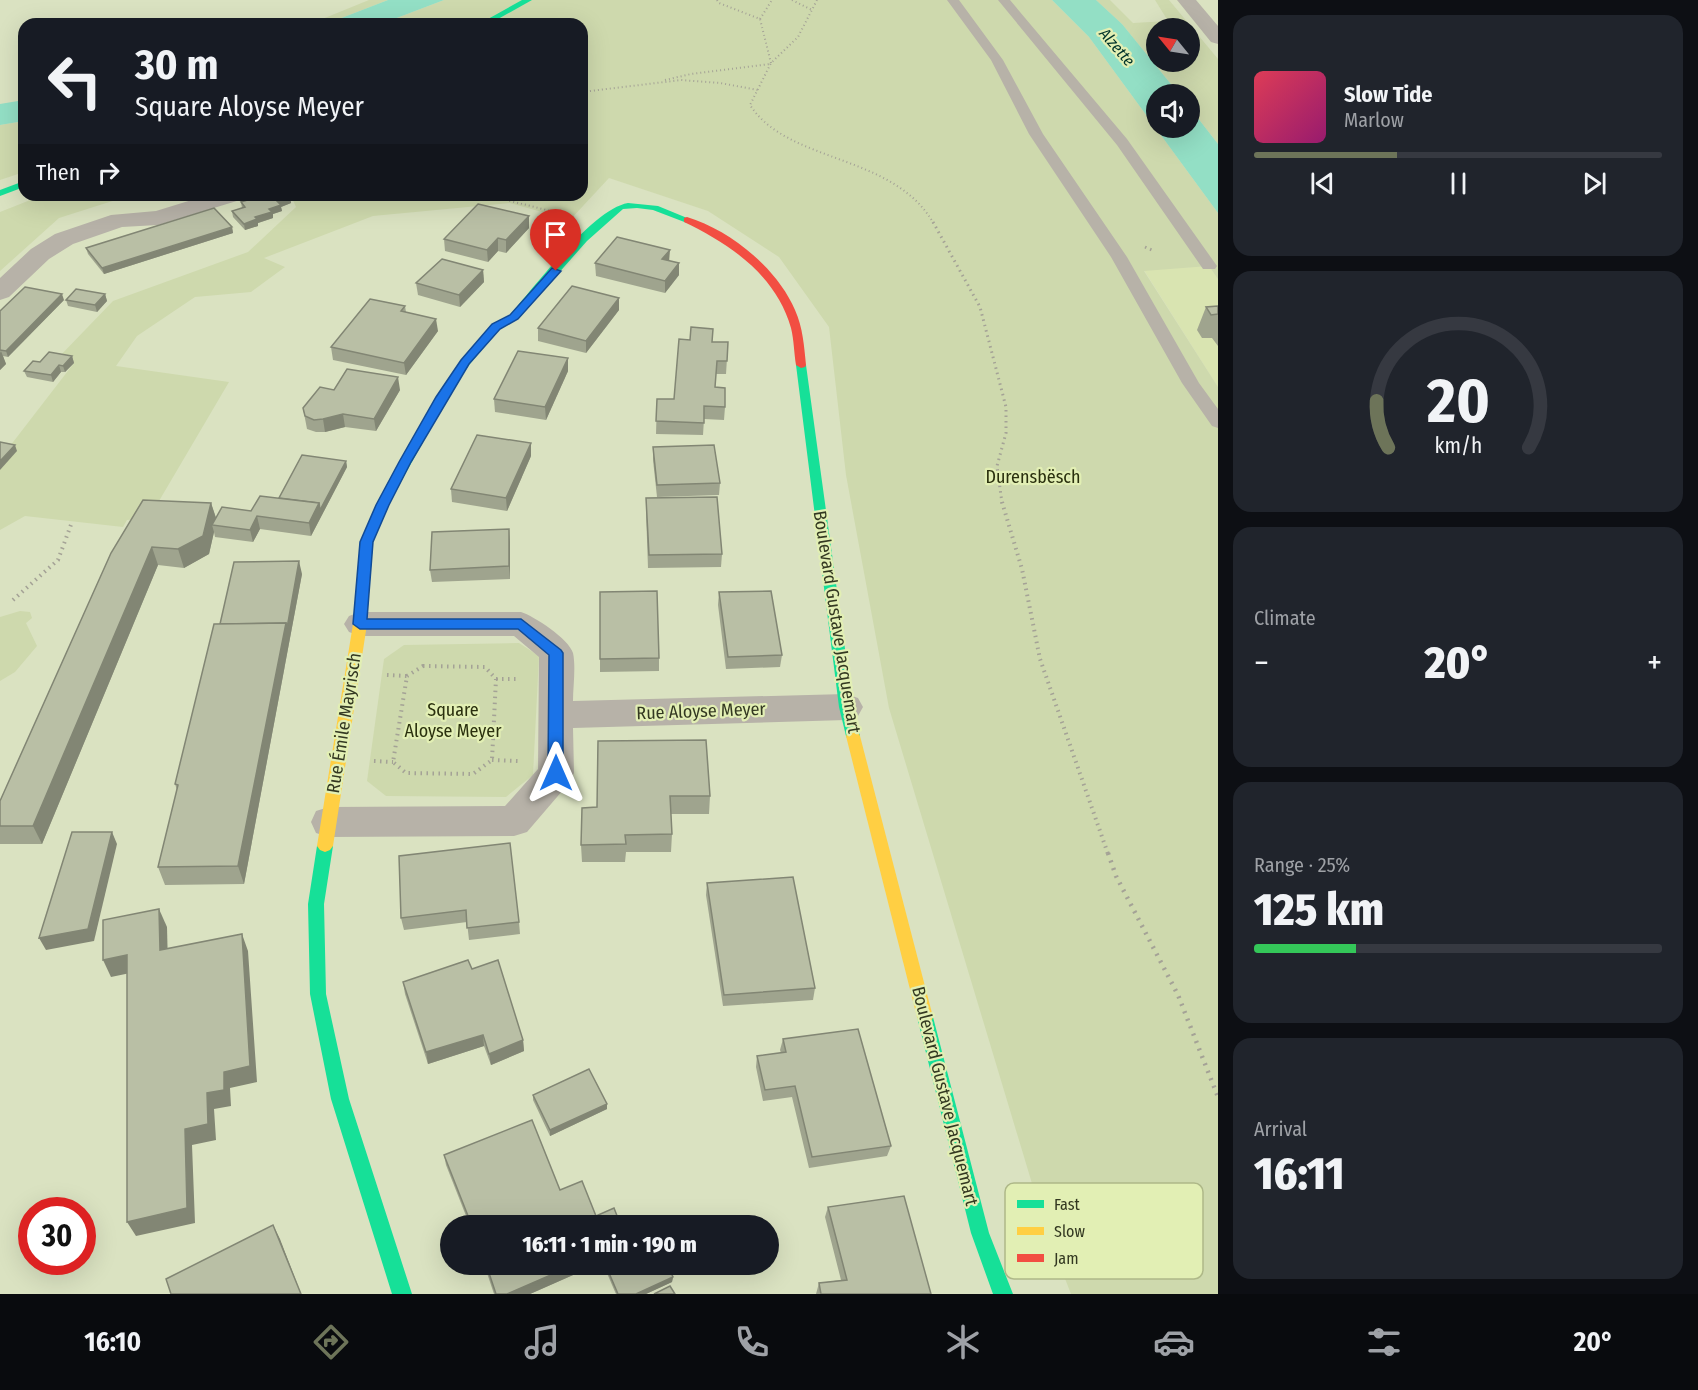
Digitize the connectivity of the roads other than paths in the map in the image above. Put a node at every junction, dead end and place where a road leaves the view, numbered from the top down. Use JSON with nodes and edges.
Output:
{"nodes":[{"id":1,"x":528,"y":0,"type":"edge"},
{"id":2,"x":953,"y":0,"type":"edge"},
{"id":3,"x":1004,"y":0,"type":"edge"},
{"id":4,"x":1186,"y":0,"type":"edge"},
{"id":5,"x":494,"y":18,"type":"edge"},
{"id":6,"x":1217,"y":35,"type":"edge"},
{"id":7,"x":18,"y":185,"type":"edge"},
{"id":8,"x":18,"y":186,"type":"edge"},
{"id":9,"x":0,"y":187,"type":"edge"},
{"id":10,"x":0,"y":193,"type":"edge"},
{"id":11,"x":213,"y":201,"type":"edge"},
{"id":12,"x":632,"y":205,"type":"joint"},
{"id":13,"x":1209,"y":266,"type":"dead end"},
{"id":14,"x":0,"y":292,"type":"edge"},
{"id":15,"x":1218,"y":422,"type":"edge"},
{"id":16,"x":360,"y":624,"type":"junction"},
{"id":17,"x":846,"y":707,"type":"junction"},
{"id":18,"x":556,"y":715,"type":"junction"},
{"id":19,"x":329,"y":822,"type":"junction"},
{"id":20,"x":402,"y":1294,"type":"edge"},
{"id":21,"x":1003,"y":1294,"type":"edge"}],
"edges":[{"from":1,"to":5,"type":"street"},
{"from":2,"to":15,"type":"lane"},
{"from":3,"to":13,"type":"lane"},
{"from":4,"to":6,"type":"street"},
{"from":7,"to":9,"type":"street"},
{"from":8,"to":10,"type":"street"},
{"from":11,"to":14,"type":"street"},
{"from":12,"to":16,"type":"street","name":"Rue Émile Mayrisch"},
{"from":12,"to":17,"type":"street","name":"Boulevard Gustave Jacquemart"},
{"from":16,"to":18,"type":"street"},
{"from":16,"to":19,"type":"street","name":"Rue Émile Mayrisch"},
{"from":17,"to":18,"type":"street","name":"Rue Aloyse Meyer"},
{"from":17,"to":21,"type":"street","name":"Boulevard Gustave Jacquemart"},
{"from":18,"to":19,"type":"street"},
{"from":19,"to":20,"type":"street","name":"Rue Émile Mayrisch"}]}
